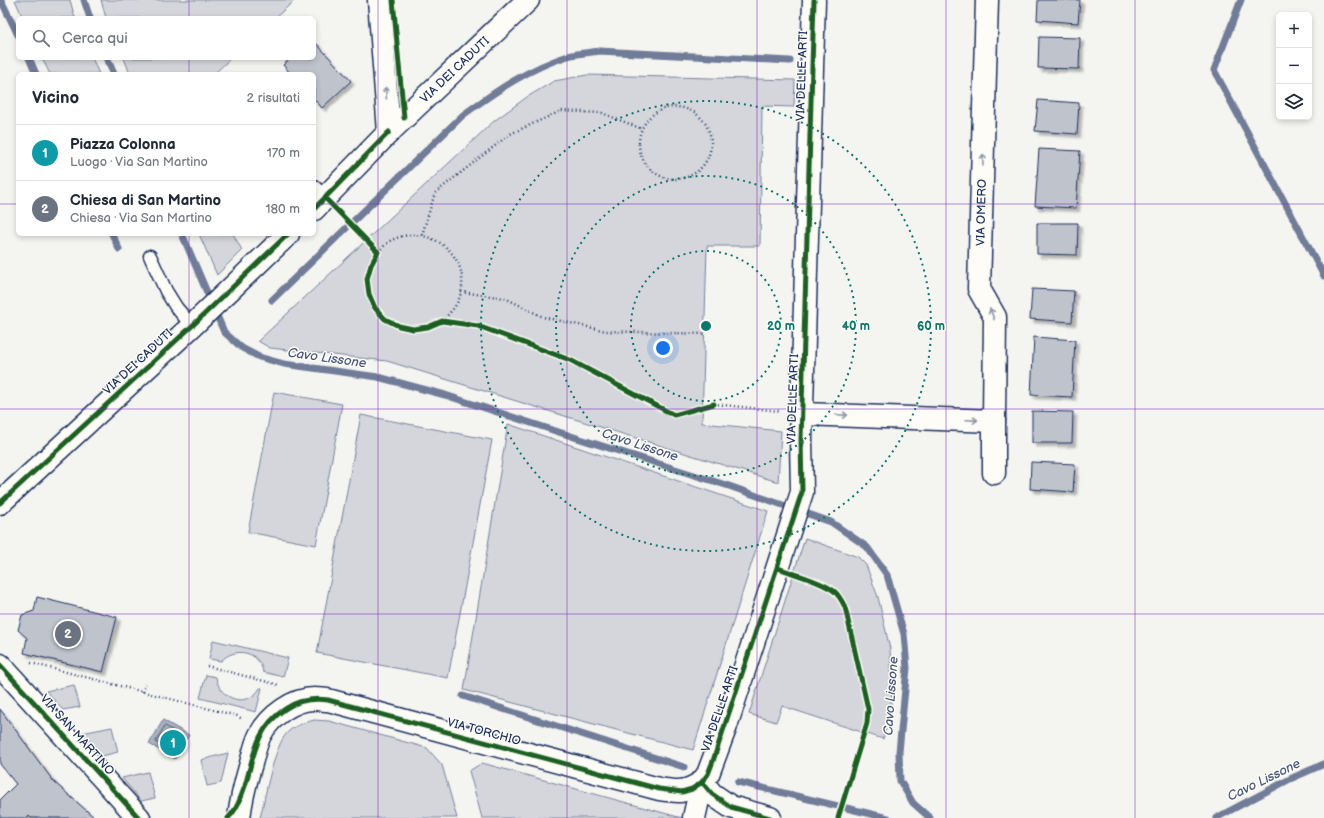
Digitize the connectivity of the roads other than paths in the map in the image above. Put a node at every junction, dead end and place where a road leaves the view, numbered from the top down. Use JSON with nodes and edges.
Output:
{"nodes":[{"id":1,"x":379,"y":0,"type":"edge"},
{"id":2,"x":528,"y":0,"type":"edge"},
{"id":3,"x":814,"y":0,"type":"edge"},
{"id":4,"x":987,"y":0,"type":"edge"},
{"id":5,"x":389,"y":132,"type":"junction"},
{"id":6,"x":318,"y":198,"type":"edge"},
{"id":7,"x":284,"y":236,"type":"edge"},
{"id":8,"x":150,"y":256,"type":"dead end"},
{"id":9,"x":196,"y":322,"type":"junction"},
{"id":10,"x":803,"y":414,"type":"junction"},
{"id":11,"x":994,"y":421,"type":"junction"},
{"id":12,"x":994,"y":473,"type":"dead end"},
{"id":13,"x":0,"y":502,"type":"edge"},
{"id":14,"x":0,"y":665,"type":"edge"},
{"id":15,"x":702,"y":782,"type":"junction"},
{"id":16,"x":240,"y":808,"type":"edge"},
{"id":17,"x":139,"y":818,"type":"edge"},
{"id":18,"x":228,"y":818,"type":"edge"},
{"id":19,"x":694,"y":818,"type":"edge"},
{"id":20,"x":770,"y":818,"type":"edge"}],
"edges":[{"from":5,"to":1,"type":"street","one_way":true},
{"from":2,"to":5,"type":"street","name":"VIA DEI CADUTI"},
{"from":3,"to":10,"type":"street","name":"VIA DELLE ARTI"},
{"from":11,"to":4,"type":"street","name":"VIA OMERO","one_way":true},
{"from":5,"to":6,"type":"street","name":"VIA DEI CADUTI"},
{"from":7,"to":9,"type":"street","name":"VIA DEI CADUTI"},
{"from":8,"to":9,"type":"lane"},
{"from":9,"to":13,"type":"street","name":"VIA DEI CADUTI"},
{"from":10,"to":11,"type":"street","one_way":true},
{"from":10,"to":15,"type":"street","name":"VIA DELLE ARTI"},
{"from":11,"to":12,"type":"street","name":"VIA OMERO"},
{"from":14,"to":17,"type":"street","name":"VIA SAN MARTINO"},
{"from":15,"to":16,"type":"street","name":"VIA TORCHIO"},
{"from":15,"to":19,"type":"street","name":"VIA DELLE ARTI"},
{"from":15,"to":20,"type":"street"},
{"from":16,"to":18,"type":"street","name":"VIA TORCHIO"}]}
